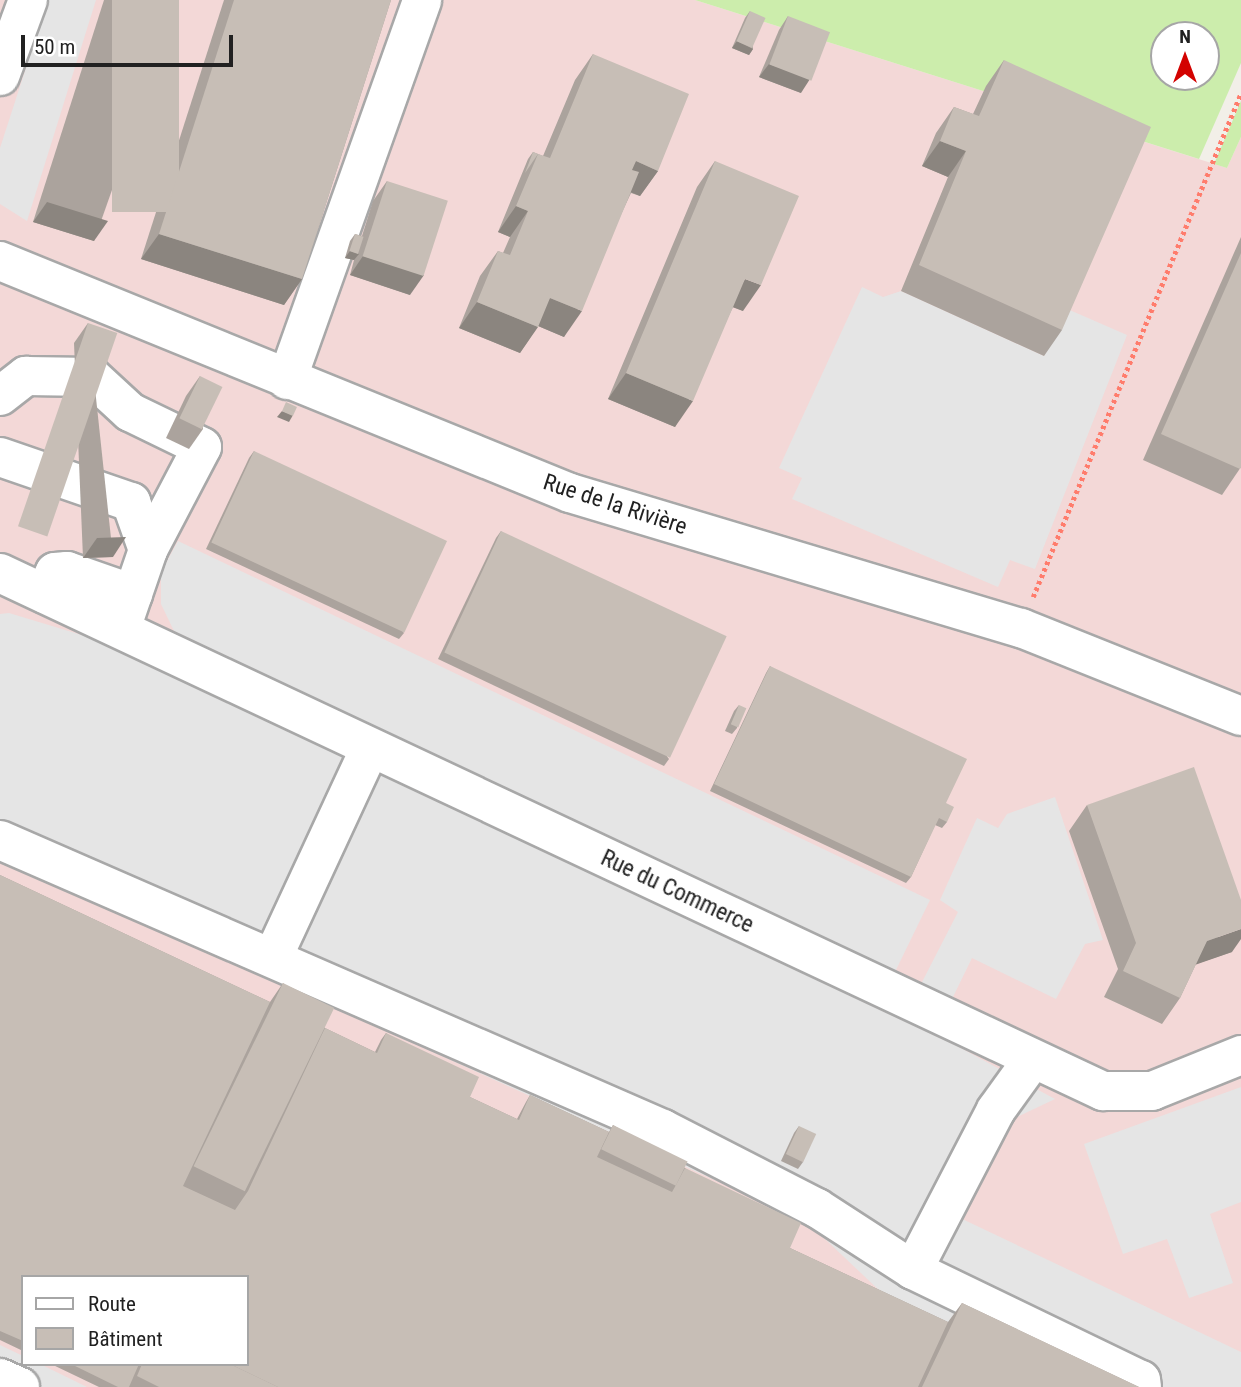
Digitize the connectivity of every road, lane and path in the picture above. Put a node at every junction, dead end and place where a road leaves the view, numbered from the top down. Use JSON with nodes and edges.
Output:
{"nodes":[{"id":1,"x":28,"y":0,"type":"edge"},
{"id":2,"x":422,"y":0,"type":"edge"},
{"id":3,"x":0,"y":76,"type":"edge"},
{"id":4,"x":1241,"y":93,"type":"edge"},
{"id":5,"x":0,"y":261,"type":"edge"},
{"id":6,"x":287,"y":380,"type":"junction"},
{"id":7,"x":0,"y":396,"type":"edge"},
{"id":8,"x":0,"y":457,"type":"edge"},
{"id":9,"x":148,"y":550,"type":"junction"},
{"id":10,"x":0,"y":573,"type":"edge"},
{"id":11,"x":0,"y":599,"type":"edge"},
{"id":12,"x":127,"y":612,"type":"junction"},
{"id":13,"x":1021,"y":628,"type":"junction"},
{"id":14,"x":1241,"y":716,"type":"edge"},
{"id":15,"x":370,"y":748,"type":"junction"},
{"id":16,"x":0,"y":840,"type":"edge"},
{"id":17,"x":273,"y":957,"type":"junction"},
{"id":18,"x":1241,"y":1055,"type":"edge"},
{"id":19,"x":1032,"y":1060,"type":"junction"},
{"id":20,"x":913,"y":1270,"type":"junction"},
{"id":21,"x":0,"y":1378,"type":"edge"},
{"id":22,"x":20,"y":1387,"type":"edge"},
{"id":23,"x":1142,"y":1387,"type":"edge"}],
"edges":[{"from":1,"to":3,"type":"street"},
{"from":2,"to":6,"type":"street"},
{"from":4,"to":13,"type":"path"},
{"from":5,"to":6,"type":"street","name":"Rue de la Rivière"},
{"from":6,"to":13,"type":"street","name":"Rue de la Rivière"},
{"from":7,"to":9,"type":"street"},
{"from":8,"to":9,"type":"street"},
{"from":9,"to":12,"type":"street"},
{"from":10,"to":12,"type":"street","name":"Rue du Commerce"},
{"from":11,"to":12,"type":"street","name":"Rue du Commerce"},
{"from":12,"to":15,"type":"street","name":"Rue du Commerce"},
{"from":13,"to":14,"type":"street","name":"Rue de la Rivière"},
{"from":15,"to":17,"type":"street"},
{"from":15,"to":19,"type":"street","name":"Rue du Commerce"},
{"from":16,"to":17,"type":"street"},
{"from":17,"to":20,"type":"street"},
{"from":18,"to":19,"type":"street","name":"Rue du Commerce"},
{"from":19,"to":20,"type":"street"},
{"from":20,"to":23,"type":"street"},
{"from":21,"to":22,"type":"street"}]}
